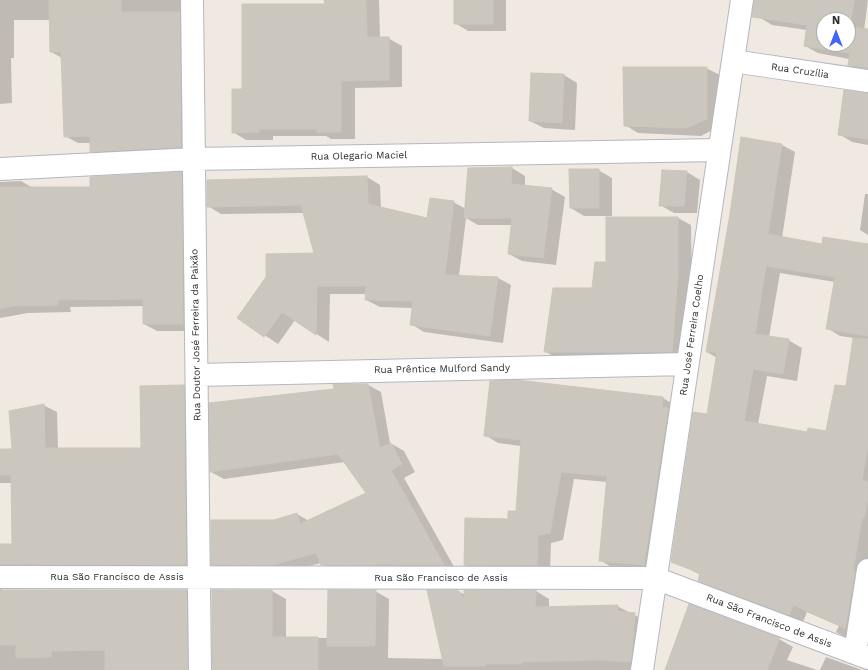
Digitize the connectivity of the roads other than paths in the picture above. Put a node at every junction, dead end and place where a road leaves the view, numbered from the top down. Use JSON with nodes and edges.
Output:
{"nodes":[{"id":1,"x":192,"y":0,"type":"edge"},
{"id":2,"x":742,"y":0,"type":"edge"},
{"id":3,"x":732,"y":61,"type":"junction"},
{"id":4,"x":868,"y":81,"type":"edge"},
{"id":5,"x":719,"y":150,"type":"junction"},
{"id":6,"x":194,"y":159,"type":"junction"},
{"id":7,"x":0,"y":169,"type":"edge"},
{"id":8,"x":687,"y":364,"type":"junction"},
{"id":9,"x":197,"y":375,"type":"junction"},
{"id":10,"x":868,"y":570,"type":"edge"},
{"id":11,"x":0,"y":577,"type":"edge"},
{"id":12,"x":198,"y":578,"type":"junction"},
{"id":13,"x":655,"y":578,"type":"junction"},
{"id":14,"x":861,"y":656,"type":"edge"},
{"id":15,"x":200,"y":670,"type":"edge"},
{"id":16,"x":642,"y":670,"type":"edge"}],
"edges":[{"from":1,"to":6,"type":"street","name":"Rua Doutor José Ferreira da Paixão"},
{"from":2,"to":3,"type":"street","name":"Rua José Ferreira Coelho"},
{"from":3,"to":4,"type":"street","name":"Rua Cruzília"},
{"from":3,"to":5,"type":"street","name":"Rua José Ferreira Coelho"},
{"from":5,"to":6,"type":"street","name":"Rua Olegario Maciel"},
{"from":5,"to":8,"type":"street","name":"Rua José Ferreira Coelho"},
{"from":6,"to":7,"type":"street","name":"Rua Olegario Maciel"},
{"from":6,"to":9,"type":"street","name":"Rua Doutor José Ferreira da Paixão"},
{"from":8,"to":9,"type":"street","name":"Rua Prêntice Mulford Sandy"},
{"from":8,"to":13,"type":"street","name":"Rua José Ferreira Coelho"},
{"from":9,"to":12,"type":"street","name":"Rua Doutor José Ferreira da Paixão"},
{"from":10,"to":14,"type":"street"},
{"from":11,"to":12,"type":"street","name":"Rua São Francisco de Assis"},
{"from":12,"to":13,"type":"street","name":"Rua São Francisco de Assis"},
{"from":12,"to":15,"type":"street","name":"Rua Doutor José Ferreira da Paixão"},
{"from":13,"to":14,"type":"street","name":"Rua São Francisco de Assis"},
{"from":13,"to":16,"type":"street","name":"Rua José Ferreira Coelho"}]}
